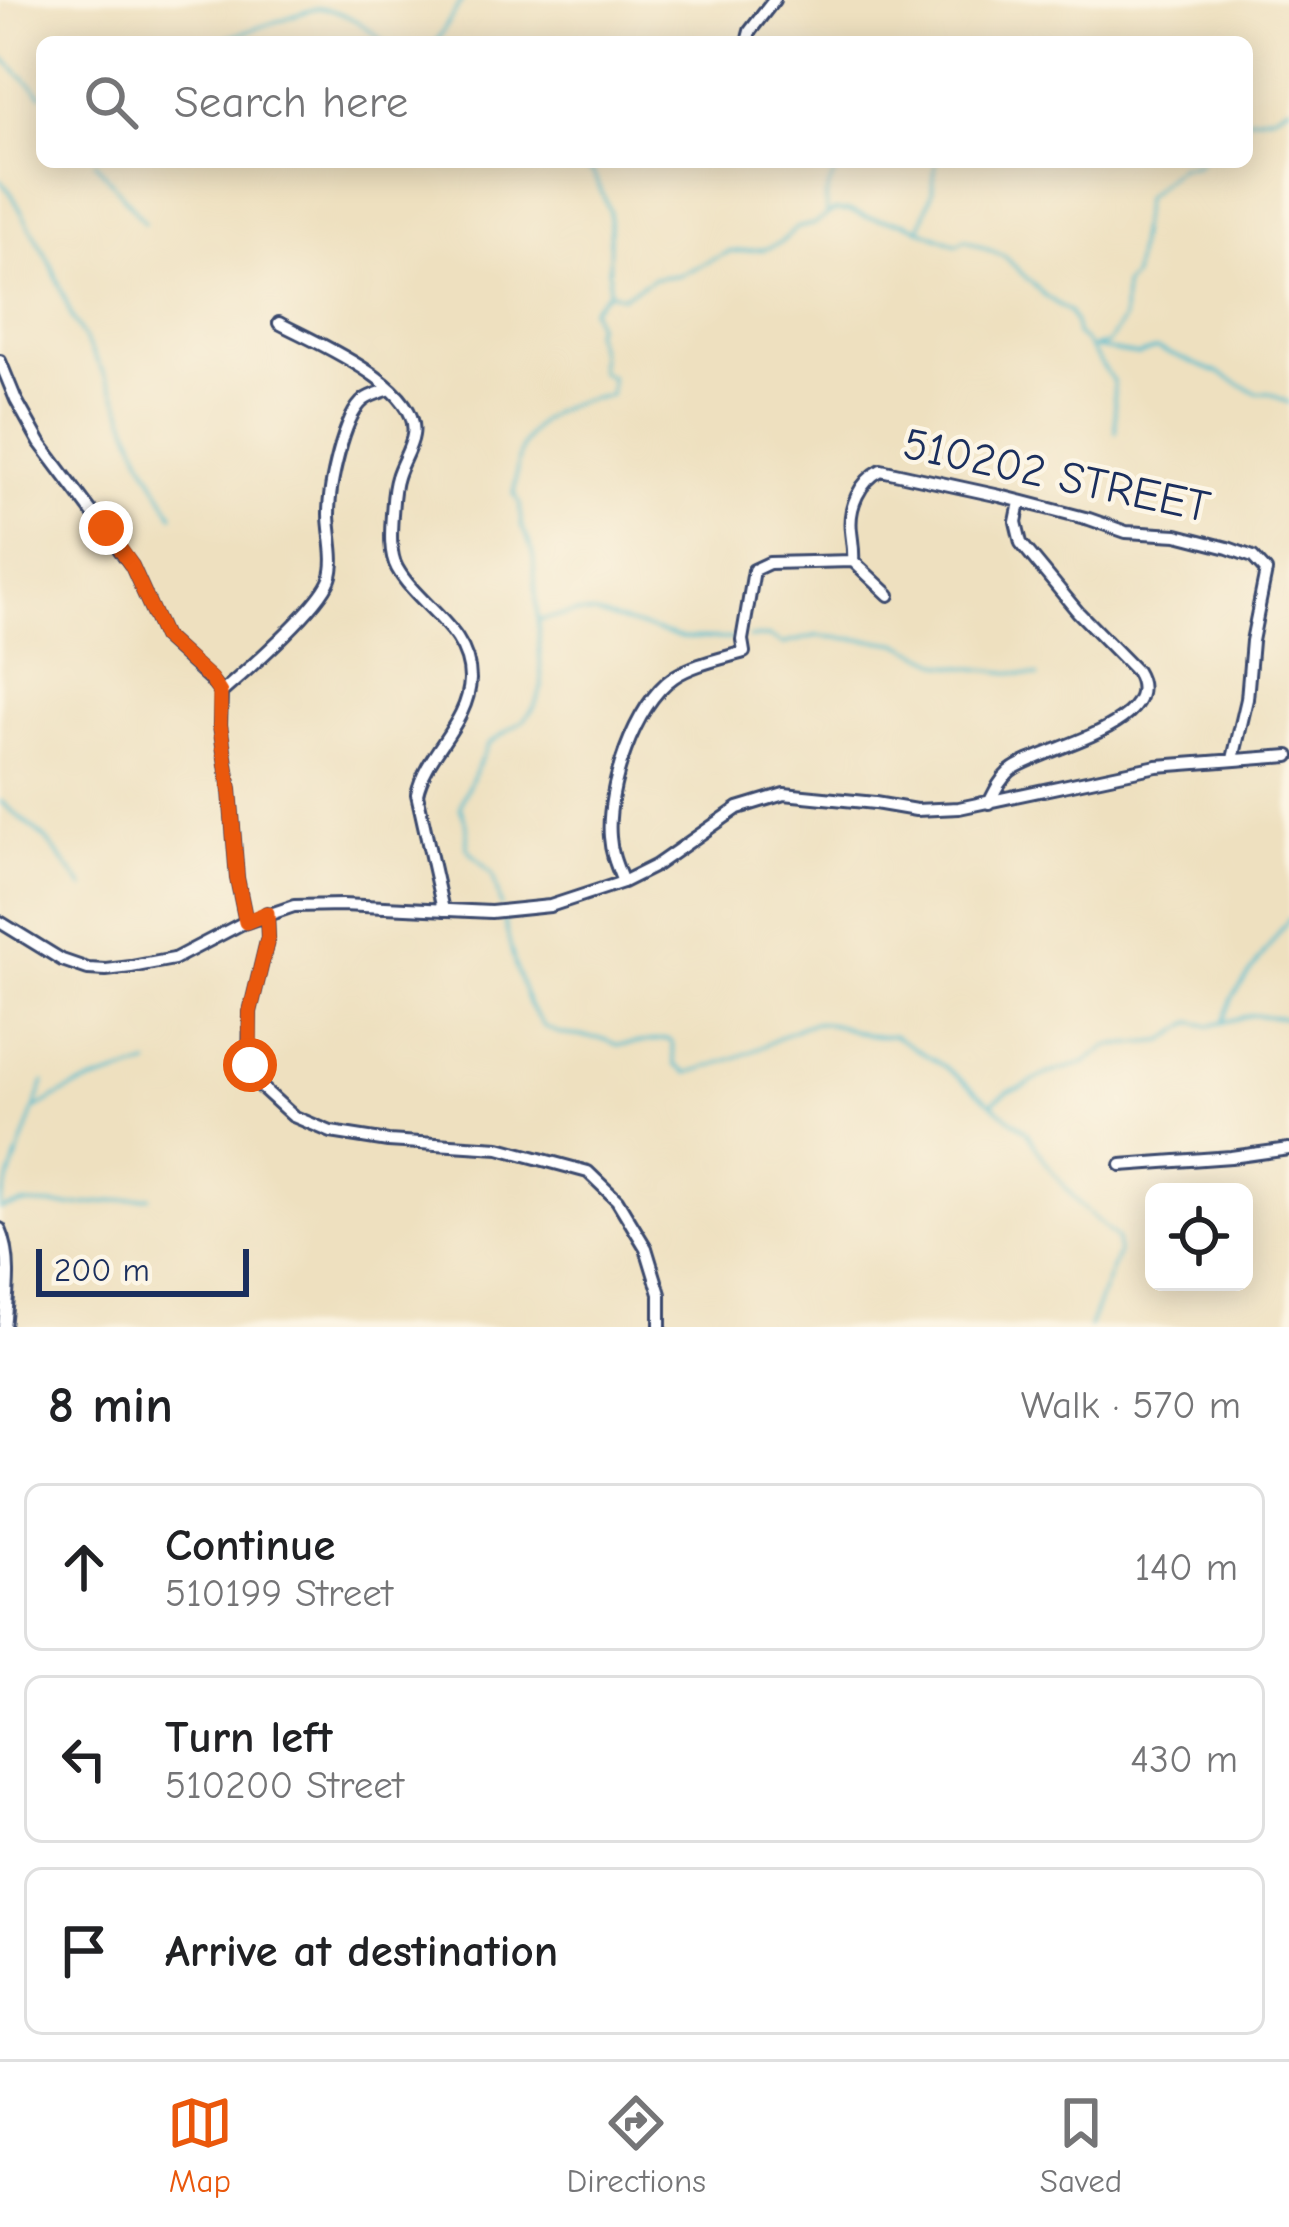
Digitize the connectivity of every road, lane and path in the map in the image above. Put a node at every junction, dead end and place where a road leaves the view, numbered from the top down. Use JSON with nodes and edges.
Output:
{"nodes":[{"id":1,"x":774,"y":0,"type":"edge"},
{"id":2,"x":749,"y":36,"type":"edge"},
{"id":3,"x":279,"y":323,"type":"dead end"},
{"id":4,"x":0,"y":361,"type":"edge"},
{"id":5,"x":390,"y":388,"type":"junction"},
{"id":6,"x":1020,"y":502,"type":"junction"},
{"id":7,"x":854,"y":561,"type":"junction"},
{"id":8,"x":889,"y":595,"type":"dead end"},
{"id":9,"x":220,"y":693,"type":"junction"},
{"id":10,"x":1289,"y":756,"type":"edge"},
{"id":11,"x":1233,"y":759,"type":"junction"},
{"id":12,"x":989,"y":803,"type":"junction"},
{"id":13,"x":623,"y":882,"type":"junction"},
{"id":14,"x":442,"y":910,"type":"junction"},
{"id":15,"x":267,"y":913,"type":"junction"},
{"id":16,"x":0,"y":922,"type":"edge"},
{"id":17,"x":246,"y":922,"type":"junction"},
{"id":18,"x":1289,"y":1149,"type":"edge"},
{"id":19,"x":1121,"y":1165,"type":"dead end"},
{"id":20,"x":0,"y":1229,"type":"edge"},
{"id":21,"x":4,"y":1327,"type":"edge"},
{"id":22,"x":660,"y":1327,"type":"edge"}],
"edges":[{"from":1,"to":2,"type":"street"},
{"from":3,"to":5,"type":"street"},
{"from":4,"to":9,"type":"street"},
{"from":5,"to":9,"type":"street"},
{"from":5,"to":14,"type":"street"},
{"from":6,"to":7,"type":"street","name":"510202 STREET"},
{"from":6,"to":11,"type":"street","name":"510202 STREET"},
{"from":6,"to":12,"type":"street"},
{"from":7,"to":8,"type":"street"},
{"from":7,"to":13,"type":"street"},
{"from":9,"to":17,"type":"street"},
{"from":10,"to":11,"type":"street"},
{"from":11,"to":12,"type":"street"},
{"from":12,"to":13,"type":"street"},
{"from":13,"to":14,"type":"street"},
{"from":14,"to":15,"type":"street"},
{"from":15,"to":17,"type":"street"},
{"from":15,"to":22,"type":"street"},
{"from":16,"to":17,"type":"street"},
{"from":18,"to":19,"type":"street"},
{"from":20,"to":21,"type":"street"}]}
